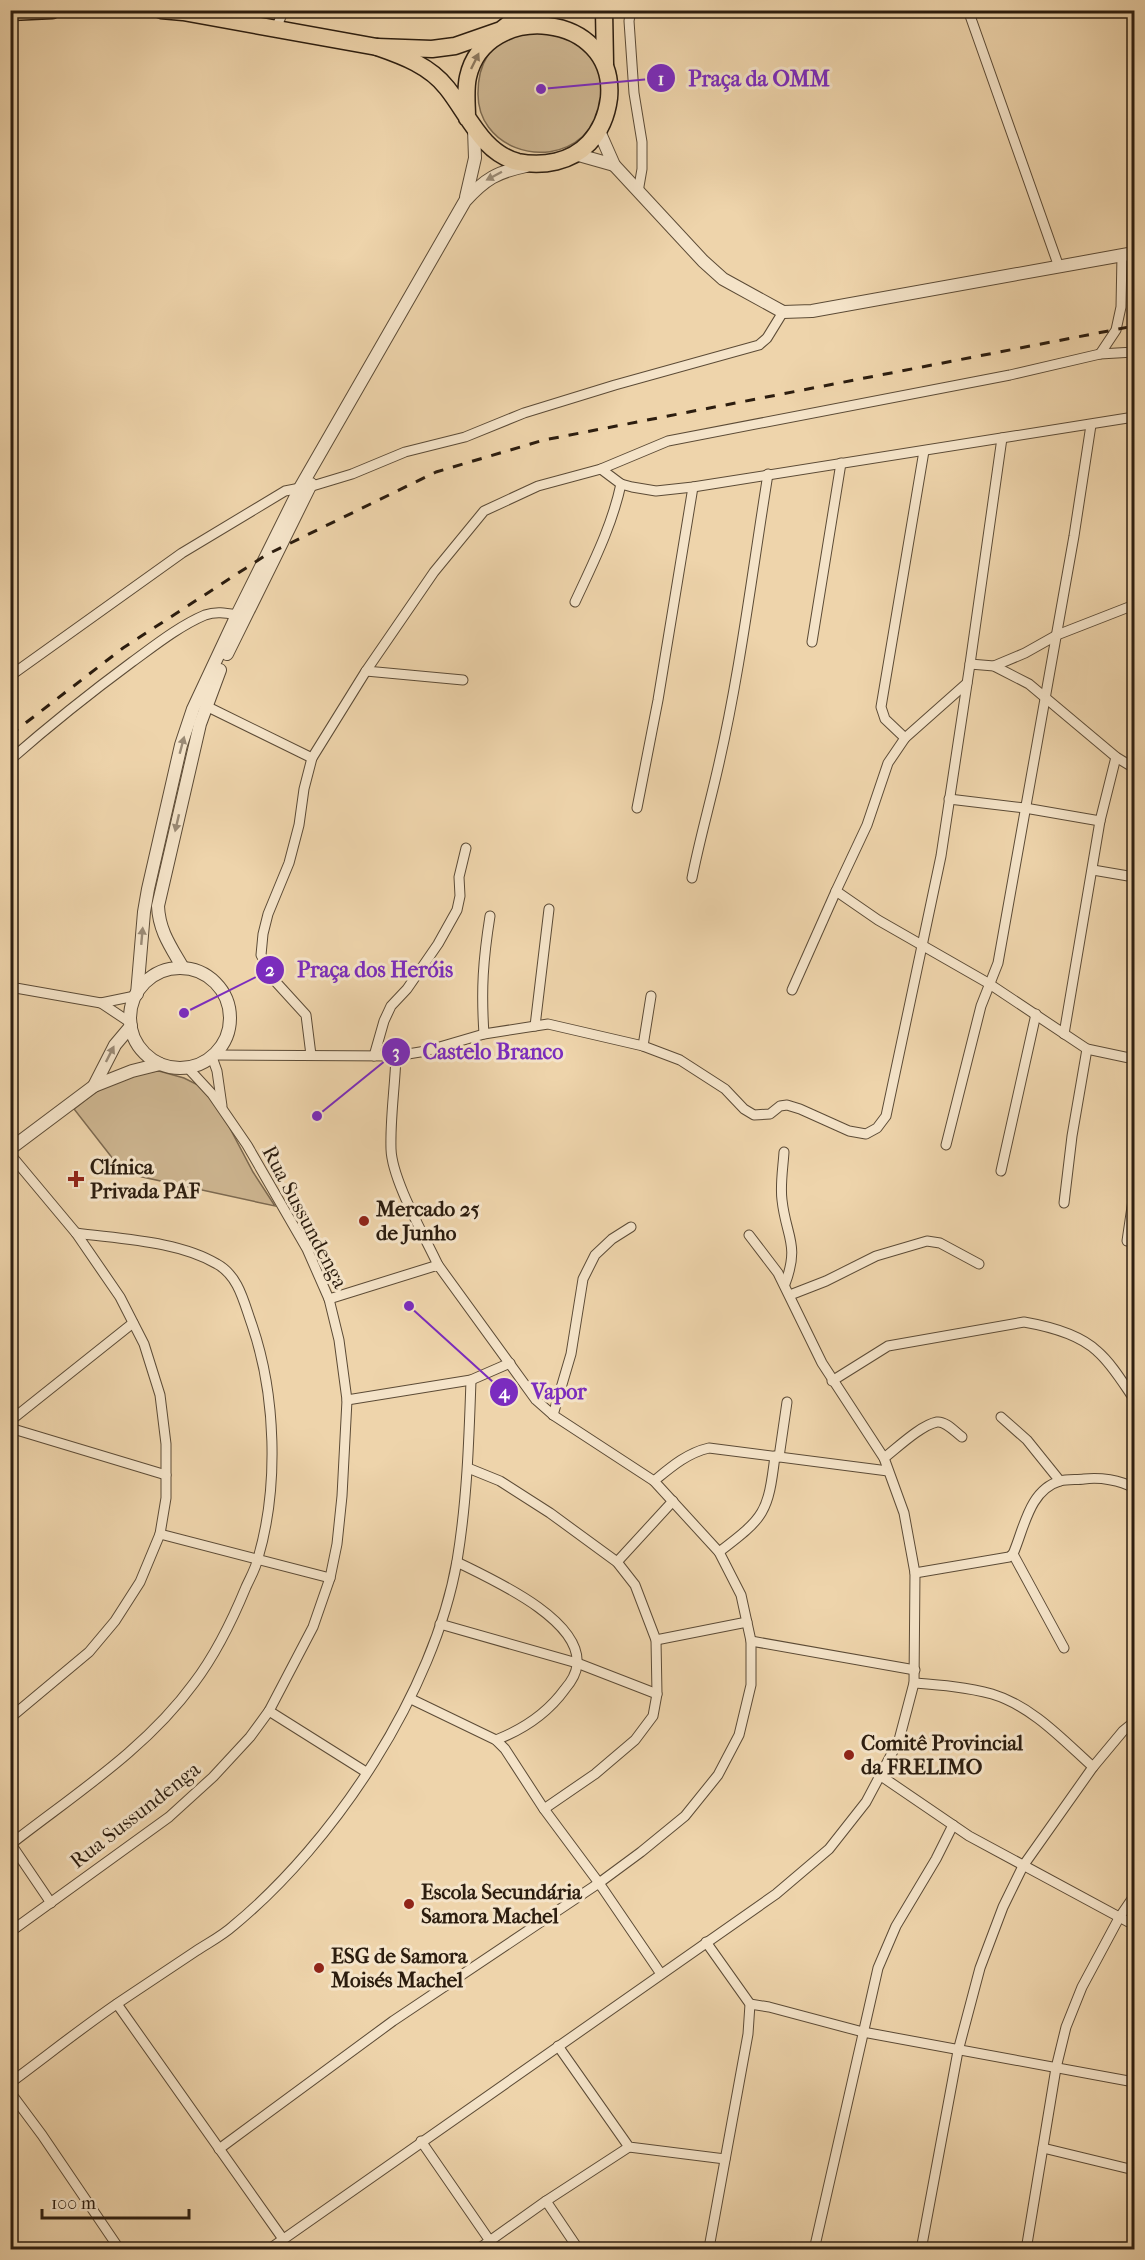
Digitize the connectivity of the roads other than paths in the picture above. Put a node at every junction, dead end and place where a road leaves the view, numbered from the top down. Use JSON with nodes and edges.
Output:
{"nodes":[{"id":1,"x":52,"y":10,"type":"edge"},
{"id":2,"x":161,"y":10,"type":"edge"},
{"id":3,"x":284,"y":10,"type":"edge"},
{"id":4,"x":527,"y":10,"type":"edge"},
{"id":5,"x":604,"y":10,"type":"edge"},
{"id":6,"x":632,"y":10,"type":"edge"},
{"id":7,"x":968,"y":10,"type":"edge"},
{"id":8,"x":183,"y":11,"type":"edge"},
{"id":9,"x":10,"y":12,"type":"edge"},
{"id":10,"x":276,"y":28,"type":"junction"},
{"id":11,"x":501,"y":30,"type":"junction"},
{"id":12,"x":378,"y":47,"type":"junction"},
{"id":13,"x":605,"y":67,"type":"junction"},
{"id":14,"x":470,"y":123,"type":"junction"},
{"id":15,"x":599,"y":130,"type":"junction"},
{"id":16,"x":575,"y":154,"type":"junction"},
{"id":17,"x":532,"y":165,"type":"junction"},
{"id":18,"x":614,"y":165,"type":"junction"},
{"id":19,"x":638,"y":192,"type":"junction"},
{"id":20,"x":465,"y":201,"type":"junction"},
{"id":21,"x":1128,"y":254,"type":"edge"},
{"id":22,"x":1059,"y":267,"type":"junction"},
{"id":23,"x":783,"y":312,"type":"junction"},
{"id":24,"x":1134,"y":352,"type":"edge"},
{"id":25,"x":1100,"y":354,"type":"junction"},
{"id":26,"x":1134,"y":417,"type":"edge"},
{"id":27,"x":1091,"y":425,"type":"junction"},
{"id":28,"x":1002,"y":438,"type":"junction"},
{"id":29,"x":924,"y":451,"type":"junction"},
{"id":30,"x":841,"y":463,"type":"junction"},
{"id":31,"x":601,"y":469,"type":"junction"},
{"id":32,"x":768,"y":474,"type":"junction"},
{"id":33,"x":621,"y":484,"type":"junction"},
{"id":34,"x":305,"y":487,"type":"junction"},
{"id":35,"x":693,"y":487,"type":"junction"},
{"id":36,"x":575,"y":602,"type":"dead end"},
{"id":37,"x":1134,"y":605,"type":"edge"},
{"id":38,"x":237,"y":615,"type":"junction"},
{"id":39,"x":1057,"y":635,"type":"junction"},
{"id":40,"x":812,"y":642,"type":"dead end"},
{"id":41,"x":970,"y":664,"type":"junction"},
{"id":42,"x":994,"y":666,"type":"junction"},
{"id":43,"x":366,"y":670,"type":"junction"},
{"id":44,"x":10,"y":676,"type":"edge"},
{"id":45,"x":463,"y":680,"type":"dead end"},
{"id":46,"x":967,"y":682,"type":"junction"},
{"id":47,"x":1046,"y":698,"type":"junction"},
{"id":48,"x":206,"y":706,"type":"junction"},
{"id":49,"x":905,"y":738,"type":"junction"},
{"id":50,"x":1116,"y":757,"type":"junction"},
{"id":51,"x":312,"y":758,"type":"junction"},
{"id":52,"x":10,"y":760,"type":"edge"},
{"id":53,"x":1134,"y":768,"type":"edge"},
{"id":54,"x":949,"y":800,"type":"junction"},
{"id":55,"x":637,"y":808,"type":"dead end"},
{"id":56,"x":1025,"y":808,"type":"junction"},
{"id":57,"x":1100,"y":821,"type":"junction"},
{"id":58,"x":466,"y":849,"type":"dead end"},
{"id":59,"x":1093,"y":870,"type":"junction"},
{"id":60,"x":692,"y":878,"type":"dead end"},
{"id":61,"x":1134,"y":878,"type":"edge"},
{"id":62,"x":837,"y":891,"type":"junction"},
{"id":63,"x":549,"y":909,"type":"dead end"},
{"id":64,"x":490,"y":916,"type":"dead end"},
{"id":65,"x":921,"y":945,"type":"junction"},
{"id":66,"x":183,"y":968,"type":"junction"},
{"id":67,"x":988,"y":983,"type":"junction"},
{"id":68,"x":10,"y":987,"type":"edge"},
{"id":69,"x":792,"y":990,"type":"dead end"},
{"id":70,"x":136,"y":995,"type":"junction"},
{"id":71,"x":651,"y":996,"type":"dead end"},
{"id":72,"x":101,"y":1003,"type":"junction"},
{"id":73,"x":1036,"y":1014,"type":"junction"},
{"id":74,"x":131,"y":1024,"type":"junction"},
{"id":75,"x":535,"y":1026,"type":"junction"},
{"id":76,"x":484,"y":1034,"type":"junction"},
{"id":77,"x":1064,"y":1034,"type":"junction"},
{"id":78,"x":643,"y":1046,"type":"junction"},
{"id":79,"x":1087,"y":1049,"type":"junction"},
{"id":80,"x":311,"y":1055,"type":"junction"},
{"id":81,"x":213,"y":1056,"type":"junction"},
{"id":82,"x":374,"y":1056,"type":"junction"},
{"id":83,"x":396,"y":1056,"type":"junction"},
{"id":84,"x":1134,"y":1059,"type":"edge"},
{"id":85,"x":160,"y":1064,"type":"junction"},
{"id":86,"x":188,"y":1068,"type":"junction"},
{"id":87,"x":94,"y":1086,"type":"junction"},
{"id":88,"x":223,"y":1109,"type":"junction"},
{"id":89,"x":946,"y":1145,"type":"dead end"},
{"id":90,"x":10,"y":1149,"type":"edge"},
{"id":91,"x":784,"y":1152,"type":"dead end"},
{"id":92,"x":10,"y":1154,"type":"edge"},
{"id":93,"x":1001,"y":1171,"type":"dead end"},
{"id":94,"x":1134,"y":1194,"type":"edge"},
{"id":95,"x":1064,"y":1203,"type":"dead end"},
{"id":96,"x":631,"y":1227,"type":"dead end"},
{"id":97,"x":76,"y":1233,"type":"junction"},
{"id":98,"x":749,"y":1235,"type":"dead end"},
{"id":99,"x":1127,"y":1241,"type":"dead end"},
{"id":100,"x":979,"y":1264,"type":"dead end"},
{"id":101,"x":438,"y":1265,"type":"junction"},
{"id":102,"x":784,"y":1284,"type":"junction"},
{"id":103,"x":790,"y":1294,"type":"junction"},
{"id":104,"x":329,"y":1299,"type":"junction"},
{"id":105,"x":133,"y":1323,"type":"junction"},
{"id":106,"x":510,"y":1363,"type":"junction"},
{"id":107,"x":471,"y":1380,"type":"junction"},
{"id":108,"x":832,"y":1381,"type":"junction"},
{"id":109,"x":1134,"y":1399,"type":"edge"},
{"id":110,"x":347,"y":1400,"type":"junction"},
{"id":111,"x":787,"y":1402,"type":"dead end"},
{"id":112,"x":553,"y":1415,"type":"junction"},
{"id":113,"x":1001,"y":1417,"type":"dead end"},
{"id":114,"x":10,"y":1421,"type":"edge"},
{"id":115,"x":10,"y":1428,"type":"edge"},
{"id":116,"x":962,"y":1437,"type":"dead end"},
{"id":117,"x":777,"y":1456,"type":"junction"},
{"id":118,"x":884,"y":1458,"type":"junction"},
{"id":119,"x":468,"y":1468,"type":"junction"},
{"id":120,"x":888,"y":1471,"type":"junction"},
{"id":121,"x":166,"y":1475,"type":"junction"},
{"id":122,"x":654,"y":1481,"type":"junction"},
{"id":123,"x":1060,"y":1481,"type":"junction"},
{"id":124,"x":1134,"y":1488,"type":"edge"},
{"id":125,"x":673,"y":1501,"type":"junction"},
{"id":126,"x":160,"y":1534,"type":"junction"},
{"id":127,"x":719,"y":1552,"type":"junction"},
{"id":128,"x":1013,"y":1554,"type":"junction"},
{"id":129,"x":258,"y":1559,"type":"junction"},
{"id":130,"x":457,"y":1562,"type":"junction"},
{"id":131,"x":617,"y":1562,"type":"junction"},
{"id":132,"x":915,"y":1573,"type":"junction"},
{"id":133,"x":330,"y":1578,"type":"junction"},
{"id":134,"x":747,"y":1622,"type":"junction"},
{"id":135,"x":440,"y":1624,"type":"junction"},
{"id":136,"x":656,"y":1640,"type":"junction"},
{"id":137,"x":751,"y":1641,"type":"junction"},
{"id":138,"x":1064,"y":1648,"type":"dead end"},
{"id":139,"x":577,"y":1663,"type":"junction"},
{"id":140,"x":915,"y":1670,"type":"junction"},
{"id":141,"x":914,"y":1683,"type":"junction"},
{"id":142,"x":657,"y":1694,"type":"junction"},
{"id":143,"x":411,"y":1700,"type":"junction"},
{"id":144,"x":269,"y":1711,"type":"junction"},
{"id":145,"x":10,"y":1718,"type":"edge"},
{"id":146,"x":1134,"y":1722,"type":"edge"},
{"id":147,"x":496,"y":1740,"type":"junction"},
{"id":148,"x":1093,"y":1767,"type":"junction"},
{"id":149,"x":366,"y":1772,"type":"junction"},
{"id":150,"x":881,"y":1776,"type":"junction"},
{"id":151,"x":544,"y":1809,"type":"junction"},
{"id":152,"x":953,"y":1825,"type":"junction"},
{"id":153,"x":1023,"y":1866,"type":"junction"},
{"id":154,"x":599,"y":1883,"type":"junction"},
{"id":155,"x":1134,"y":1896,"type":"edge"},
{"id":156,"x":51,"y":1903,"type":"junction"},
{"id":157,"x":1119,"y":1918,"type":"junction"},
{"id":158,"x":1134,"y":1925,"type":"edge"},
{"id":159,"x":10,"y":1932,"type":"edge"},
{"id":160,"x":706,"y":1942,"type":"junction"},
{"id":161,"x":661,"y":1974,"type":"junction"},
{"id":162,"x":117,"y":2004,"type":"junction"},
{"id":163,"x":750,"y":2004,"type":"junction"},
{"id":164,"x":863,"y":2032,"type":"junction"},
{"id":165,"x":558,"y":2046,"type":"junction"},
{"id":166,"x":958,"y":2051,"type":"junction"},
{"id":167,"x":1056,"y":2068,"type":"junction"},
{"id":168,"x":1134,"y":2082,"type":"edge"},
{"id":169,"x":10,"y":2083,"type":"edge"},
{"id":170,"x":10,"y":2092,"type":"edge"},
{"id":171,"x":421,"y":2141,"type":"junction"},
{"id":172,"x":628,"y":2147,"type":"junction"},
{"id":173,"x":1043,"y":2148,"type":"junction"},
{"id":174,"x":219,"y":2149,"type":"junction"},
{"id":175,"x":725,"y":2159,"type":"junction"},
{"id":176,"x":1134,"y":2170,"type":"edge"},
{"id":177,"x":546,"y":2201,"type":"junction"},
{"id":178,"x":283,"y":2239,"type":"junction"},
{"id":179,"x":490,"y":2241,"type":"junction"},
{"id":180,"x":707,"y":2249,"type":"edge"},
{"id":181,"x":120,"y":2250,"type":"edge"},
{"id":182,"x":268,"y":2250,"type":"edge"},
{"id":183,"x":477,"y":2250,"type":"edge"},
{"id":184,"x":579,"y":2250,"type":"edge"},
{"id":185,"x":752,"y":2250,"type":"edge"},
{"id":186,"x":814,"y":2250,"type":"edge"},
{"id":187,"x":921,"y":2250,"type":"edge"},
{"id":188,"x":1026,"y":2250,"type":"edge"}],
"edges":[{"from":1,"to":9,"type":"highway"},
{"from":2,"to":8,"type":"highway"},
{"from":3,"to":10,"type":"street"},
{"from":4,"to":11,"type":"highway"},
{"from":5,"to":13,"type":"highway"},
{"from":6,"to":19,"type":"street"},
{"from":7,"to":22,"type":"street"},
{"from":8,"to":10,"type":"highway"},
{"from":10,"to":12,"type":"highway"},
{"from":11,"to":12,"type":"highway"},
{"from":11,"to":13,"type":"highway"},
{"from":14,"to":11,"type":"highway","one_way":true},
{"from":12,"to":14,"type":"highway"},
{"from":13,"to":15,"type":"highway"},
{"from":14,"to":17,"type":"highway"},
{"from":14,"to":20,"type":"street"},
{"from":15,"to":16,"type":"highway"},
{"from":15,"to":18,"type":"street"},
{"from":16,"to":17,"type":"highway"},
{"from":16,"to":18,"type":"street"},
{"from":17,"to":20,"type":"street","one_way":true},
{"from":18,"to":19,"type":"street"},
{"from":19,"to":23,"type":"street"},
{"from":20,"to":34,"type":"street"},
{"from":21,"to":22,"type":"street"},
{"from":21,"to":25,"type":"street"},
{"from":22,"to":23,"type":"street"},
{"from":23,"to":34,"type":"street"},
{"from":24,"to":25,"type":"street"},
{"from":25,"to":31,"type":"street"},
{"from":26,"to":27,"type":"street"},
{"from":27,"to":28,"type":"street"},
{"from":27,"to":39,"type":"street"},
{"from":28,"to":29,"type":"street"},
{"from":28,"to":41,"type":"street"},
{"from":29,"to":30,"type":"street"},
{"from":29,"to":49,"type":"street"},
{"from":30,"to":32,"type":"street"},
{"from":30,"to":40,"type":"street"},
{"from":31,"to":33,"type":"street"},
{"from":31,"to":43,"type":"street"},
{"from":32,"to":35,"type":"street"},
{"from":32,"to":60,"type":"street"},
{"from":33,"to":35,"type":"street"},
{"from":33,"to":36,"type":"street"},
{"from":34,"to":38,"type":"street"},
{"from":34,"to":44,"type":"street"},
{"from":34,"to":48,"type":"street"},
{"from":35,"to":55,"type":"street"},
{"from":37,"to":39,"type":"street"},
{"from":38,"to":52,"type":"street"},
{"from":70,"to":38,"type":"street","one_way":true},
{"from":39,"to":42,"type":"street"},
{"from":39,"to":47,"type":"street"},
{"from":41,"to":42,"type":"street"},
{"from":41,"to":46,"type":"street"},
{"from":42,"to":47,"type":"street"},
{"from":43,"to":45,"type":"street"},
{"from":43,"to":51,"type":"street"},
{"from":46,"to":49,"type":"street"},
{"from":46,"to":54,"type":"street"},
{"from":47,"to":50,"type":"street"},
{"from":47,"to":56,"type":"street"},
{"from":48,"to":51,"type":"street"},
{"from":48,"to":66,"type":"street","one_way":true},
{"from":49,"to":62,"type":"street"},
{"from":50,"to":53,"type":"street"},
{"from":50,"to":57,"type":"street"},
{"from":51,"to":80,"type":"street"},
{"from":54,"to":56,"type":"street"},
{"from":54,"to":65,"type":"street"},
{"from":56,"to":57,"type":"street"},
{"from":56,"to":67,"type":"street"},
{"from":57,"to":59,"type":"street"},
{"from":58,"to":82,"type":"street"},
{"from":59,"to":61,"type":"street"},
{"from":59,"to":77,"type":"street"},
{"from":62,"to":65,"type":"street"},
{"from":62,"to":69,"type":"street"},
{"from":63,"to":75,"type":"street"},
{"from":64,"to":76,"type":"street"},
{"from":65,"to":67,"type":"street"},
{"from":65,"to":78,"type":"street"},
{"from":66,"to":70,"type":"street"},
{"from":66,"to":81,"type":"street"},
{"from":67,"to":73,"type":"street"},
{"from":67,"to":89,"type":"street"},
{"from":68,"to":72,"type":"street"},
{"from":70,"to":72,"type":"street"},
{"from":70,"to":74,"type":"street"},
{"from":71,"to":78,"type":"street"},
{"from":72,"to":74,"type":"street"},
{"from":73,"to":77,"type":"street"},
{"from":73,"to":93,"type":"street"},
{"from":74,"to":85,"type":"street"},
{"from":87,"to":74,"type":"street","one_way":true},
{"from":75,"to":76,"type":"street"},
{"from":75,"to":78,"type":"street"},
{"from":76,"to":83,"type":"street"},
{"from":77,"to":79,"type":"street"},
{"from":79,"to":84,"type":"street"},
{"from":79,"to":95,"type":"street"},
{"from":80,"to":81,"type":"street"},
{"from":80,"to":82,"type":"street"},
{"from":81,"to":86,"type":"street"},
{"from":81,"to":88,"type":"street","name":"Rua Sussundenga"},
{"from":82,"to":83,"type":"street"},
{"from":83,"to":101,"type":"street"},
{"from":85,"to":86,"type":"street"},
{"from":85,"to":87,"type":"street"},
{"from":86,"to":88,"type":"street","name":"Rua Sussundenga"},
{"from":87,"to":90,"type":"street"},
{"from":88,"to":104,"type":"street","name":"Rua Sussundenga"},
{"from":91,"to":102,"type":"street"},
{"from":92,"to":97,"type":"street"},
{"from":94,"to":99,"type":"street"},
{"from":96,"to":112,"type":"street"},
{"from":97,"to":105,"type":"street"},
{"from":97,"to":129,"type":"street"},
{"from":98,"to":102,"type":"street"},
{"from":100,"to":103,"type":"street"},
{"from":101,"to":104,"type":"street"},
{"from":101,"to":106,"type":"street"},
{"from":102,"to":103,"type":"street"},
{"from":103,"to":108,"type":"street"},
{"from":104,"to":110,"type":"street","name":"Rua Sussundenga"},
{"from":105,"to":114,"type":"street"},
{"from":105,"to":121,"type":"street"},
{"from":106,"to":107,"type":"street"},
{"from":106,"to":112,"type":"street"},
{"from":107,"to":110,"type":"street"},
{"from":107,"to":119,"type":"street"},
{"from":108,"to":109,"type":"street"},
{"from":108,"to":118,"type":"street"},
{"from":110,"to":133,"type":"street","name":"Rua Sussundenga"},
{"from":111,"to":117,"type":"street"},
{"from":112,"to":122,"type":"street"},
{"from":113,"to":123,"type":"street"},
{"from":115,"to":121,"type":"street"},
{"from":116,"to":118,"type":"street"},
{"from":117,"to":120,"type":"street"},
{"from":117,"to":122,"type":"street"},
{"from":117,"to":127,"type":"street"},
{"from":118,"to":120,"type":"street"},
{"from":119,"to":130,"type":"street"},
{"from":119,"to":131,"type":"street"},
{"from":120,"to":132,"type":"street"},
{"from":121,"to":126,"type":"street"},
{"from":122,"to":125,"type":"street"},
{"from":123,"to":124,"type":"street"},
{"from":123,"to":128,"type":"street"},
{"from":125,"to":127,"type":"street"},
{"from":125,"to":131,"type":"street"},
{"from":126,"to":129,"type":"street"},
{"from":126,"to":145,"type":"street"},
{"from":127,"to":134,"type":"street"},
{"from":128,"to":132,"type":"street"},
{"from":128,"to":138,"type":"street"},
{"from":129,"to":133,"type":"street"},
{"from":129,"to":156,"type":"street"},
{"from":130,"to":135,"type":"street"},
{"from":130,"to":139,"type":"street"},
{"from":131,"to":136,"type":"street"},
{"from":132,"to":140,"type":"street"},
{"from":133,"to":144,"type":"street","name":"Rua Sussundenga"},
{"from":134,"to":136,"type":"street"},
{"from":134,"to":137,"type":"street"},
{"from":135,"to":139,"type":"street"},
{"from":135,"to":143,"type":"street"},
{"from":136,"to":142,"type":"street"},
{"from":137,"to":140,"type":"street"},
{"from":137,"to":154,"type":"street"},
{"from":139,"to":142,"type":"street"},
{"from":139,"to":147,"type":"street"},
{"from":140,"to":141,"type":"street"},
{"from":141,"to":148,"type":"street"},
{"from":141,"to":150,"type":"street"},
{"from":142,"to":151,"type":"street"},
{"from":143,"to":147,"type":"street"},
{"from":143,"to":149,"type":"street"},
{"from":144,"to":149,"type":"street"},
{"from":144,"to":156,"type":"street","name":"Rua Sussundenga"},
{"from":146,"to":148,"type":"street"},
{"from":147,"to":151,"type":"street"},
{"from":148,"to":153,"type":"street"},
{"from":149,"to":162,"type":"street"},
{"from":150,"to":152,"type":"street"},
{"from":150,"to":160,"type":"street"},
{"from":151,"to":154,"type":"street"},
{"from":152,"to":153,"type":"street"},
{"from":152,"to":164,"type":"street"},
{"from":153,"to":157,"type":"street"},
{"from":153,"to":166,"type":"street"},
{"from":154,"to":161,"type":"street"},
{"from":154,"to":174,"type":"street"},
{"from":155,"to":157,"type":"street"},
{"from":156,"to":159,"type":"street","name":"Rua Sussundenga"},
{"from":157,"to":158,"type":"street"},
{"from":157,"to":167,"type":"street"},
{"from":160,"to":161,"type":"street"},
{"from":160,"to":163,"type":"street"},
{"from":161,"to":165,"type":"street"},
{"from":162,"to":169,"type":"street"},
{"from":162,"to":174,"type":"street"},
{"from":163,"to":164,"type":"street"},
{"from":163,"to":175,"type":"street"},
{"from":164,"to":166,"type":"street"},
{"from":164,"to":186,"type":"street"},
{"from":165,"to":171,"type":"street"},
{"from":165,"to":172,"type":"street"},
{"from":166,"to":167,"type":"street"},
{"from":166,"to":187,"type":"street"},
{"from":167,"to":168,"type":"street"},
{"from":167,"to":173,"type":"street"},
{"from":170,"to":181,"type":"street"},
{"from":171,"to":178,"type":"street"},
{"from":171,"to":179,"type":"street"},
{"from":172,"to":175,"type":"street"},
{"from":172,"to":177,"type":"street"},
{"from":173,"to":176,"type":"street"},
{"from":173,"to":188,"type":"street"},
{"from":174,"to":178,"type":"street"},
{"from":175,"to":180,"type":"street"},
{"from":177,"to":179,"type":"street"},
{"from":177,"to":184,"type":"street"},
{"from":178,"to":182,"type":"street"},
{"from":179,"to":183,"type":"street"},
{"from":180,"to":185,"type":"street"}]}
